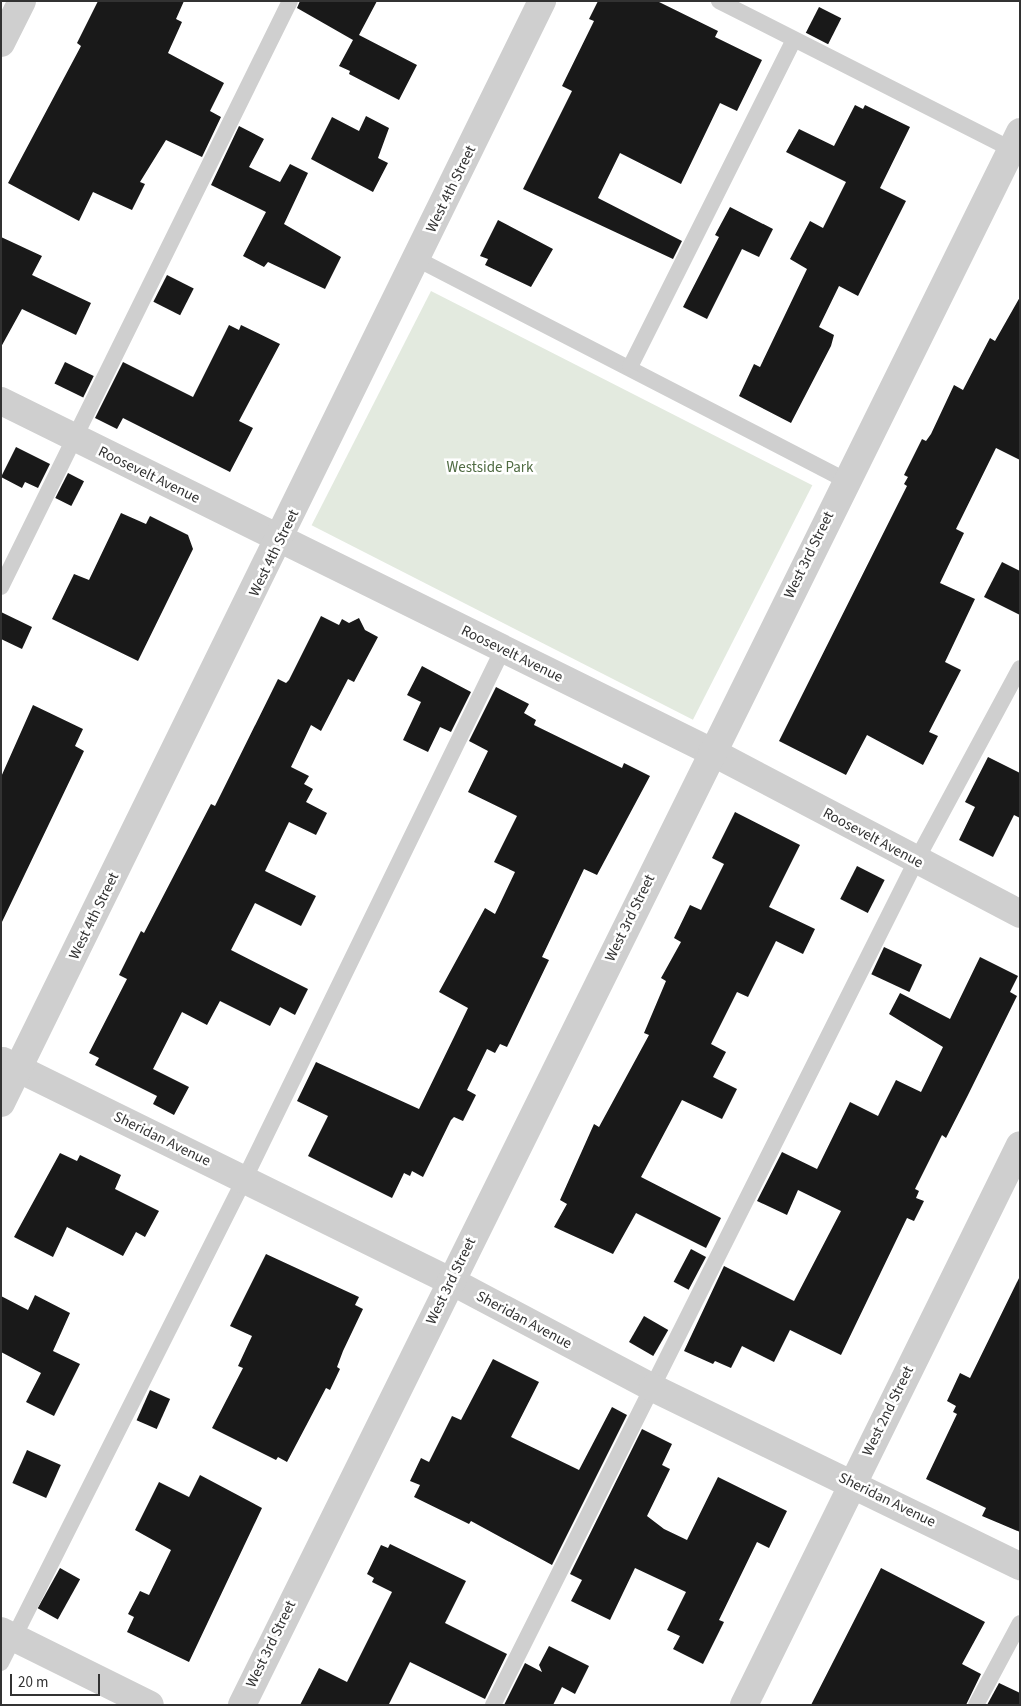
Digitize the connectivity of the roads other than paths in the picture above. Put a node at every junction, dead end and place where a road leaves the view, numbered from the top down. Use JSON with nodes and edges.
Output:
{"nodes":[{"id":1,"x":22,"y":1,"type":"edge"},
{"id":2,"x":290,"y":1,"type":"edge"},
{"id":3,"x":542,"y":1,"type":"edge"},
{"id":4,"x":718,"y":1,"type":"edge"},
{"id":5,"x":793,"y":41,"type":"junction"},
{"id":6,"x":1,"y":43,"type":"edge"},
{"id":7,"x":1016,"y":141,"type":"edge"},
{"id":8,"x":417,"y":260,"type":"junction"},
{"id":9,"x":630,"y":367,"type":"junction"},
{"id":10,"x":1,"y":401,"type":"edge"},
{"id":11,"x":76,"y":438,"type":"junction"},
{"id":12,"x":846,"y":480,"type":"junction"},
{"id":13,"x":280,"y":540,"type":"junction"},
{"id":14,"x":1,"y":587,"type":"edge"},
{"id":15,"x":503,"y":649,"type":"junction"},
{"id":16,"x":1020,"y":668,"type":"edge"},
{"id":17,"x":712,"y":752,"type":"junction"},
{"id":18,"x":916,"y":861,"type":"junction"},
{"id":19,"x":1020,"y":914,"type":"edge"},
{"id":20,"x":10,"y":1064,"type":"edge"},
{"id":21,"x":1,"y":1103,"type":"edge"},
{"id":22,"x":1020,"y":1145,"type":"edge"},
{"id":23,"x":244,"y":1180,"type":"junction"},
{"id":24,"x":451,"y":1281,"type":"junction"},
{"id":25,"x":653,"y":1388,"type":"junction"},
{"id":26,"x":853,"y":1483,"type":"junction"},
{"id":27,"x":1020,"y":1566,"type":"edge"},
{"id":28,"x":1020,"y":1623,"type":"edge"},
{"id":29,"x":8,"y":1634,"type":"edge"},
{"id":30,"x":1,"y":1663,"type":"edge"},
{"id":31,"x":150,"y":1705,"type":"edge"},
{"id":32,"x":242,"y":1705,"type":"edge"},
{"id":33,"x":492,"y":1705,"type":"edge"},
{"id":34,"x":744,"y":1705,"type":"edge"},
{"id":35,"x":976,"y":1705,"type":"edge"}],
"edges":[{"from":1,"to":6,"type":"street"},
{"from":2,"to":11,"type":"lane"},
{"from":3,"to":8,"type":"street","name":"West 4th Street"},
{"from":4,"to":5,"type":"lane"},
{"from":5,"to":7,"type":"lane"},
{"from":5,"to":9,"type":"lane"},
{"from":7,"to":12,"type":"street","name":"West 3rd Street"},
{"from":8,"to":9,"type":"lane"},
{"from":8,"to":13,"type":"street","name":"West 4th Street"},
{"from":9,"to":12,"type":"lane"},
{"from":10,"to":11,"type":"street","name":"Roosevelt Avenue"},
{"from":11,"to":13,"type":"street","name":"Roosevelt Avenue"},
{"from":11,"to":14,"type":"lane"},
{"from":12,"to":17,"type":"street","name":"West 3rd Street"},
{"from":13,"to":15,"type":"street","name":"Roosevelt Avenue"},
{"from":13,"to":20,"type":"street","name":"West 4th Street"},
{"from":15,"to":17,"type":"street","name":"Roosevelt Avenue"},
{"from":15,"to":23,"type":"lane"},
{"from":16,"to":18,"type":"lane"},
{"from":17,"to":18,"type":"street","name":"Roosevelt Avenue"},
{"from":17,"to":24,"type":"street","name":"West 3rd Street"},
{"from":18,"to":19,"type":"street","name":"Roosevelt Avenue"},
{"from":18,"to":25,"type":"lane"},
{"from":20,"to":21,"type":"street","name":"West 4th Street"},
{"from":20,"to":23,"type":"street","name":"Sheridan Avenue"},
{"from":22,"to":26,"type":"street","name":"West 2nd Street"},
{"from":23,"to":24,"type":"street","name":"Sheridan Avenue"},
{"from":23,"to":29,"type":"lane"},
{"from":24,"to":25,"type":"street","name":"Sheridan Avenue"},
{"from":24,"to":32,"type":"street","name":"West 3rd Street"},
{"from":25,"to":26,"type":"street","name":"Sheridan Avenue"},
{"from":25,"to":33,"type":"lane"},
{"from":26,"to":27,"type":"street","name":"Sheridan Avenue"},
{"from":26,"to":34,"type":"street","name":"West 2nd Street"},
{"from":28,"to":35,"type":"lane"},
{"from":29,"to":30,"type":"lane"},
{"from":29,"to":31,"type":"street"}]}
